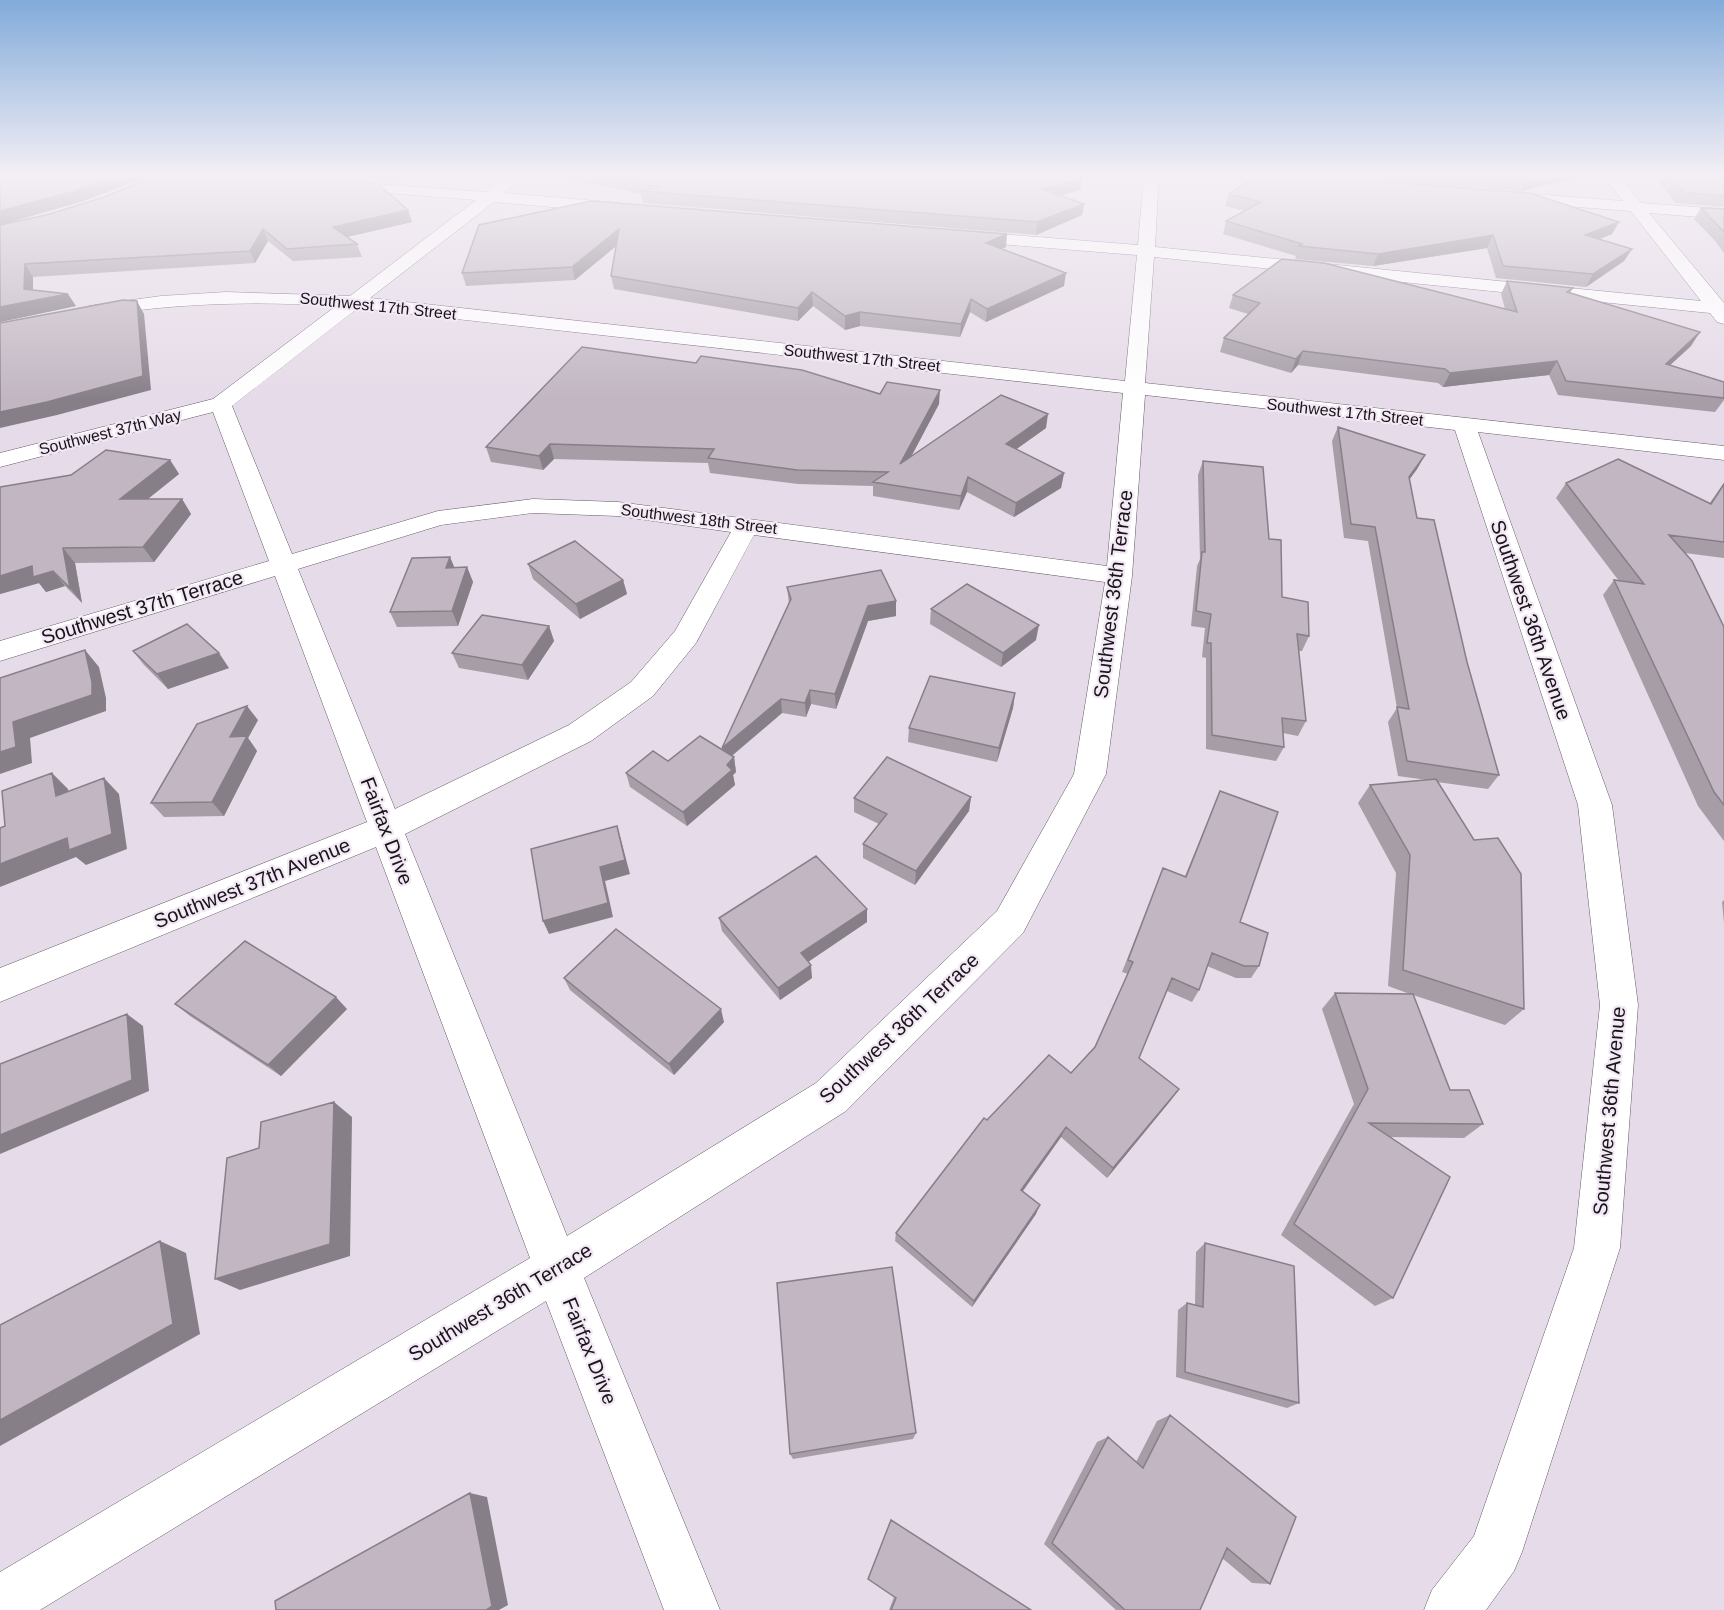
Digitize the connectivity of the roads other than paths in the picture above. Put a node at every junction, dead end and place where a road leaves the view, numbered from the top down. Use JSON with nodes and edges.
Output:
{"nodes":[{"id":1,"x":424,"y":249,"type":"edge"},
{"id":2,"x":1120,"y":249,"type":"edge"},
{"id":3,"x":1672,"y":249,"type":"edge"},
{"id":4,"x":1144,"y":251,"type":"junction"},
{"id":5,"x":356,"y":302,"type":"junction"},
{"id":6,"x":1722,"y":312,"type":"edge"},
{"id":7,"x":77,"y":314,"type":"edge"},
{"id":8,"x":1133,"y":389,"type":"junction"},
{"id":9,"x":221,"y":404,"type":"junction"},
{"id":10,"x":1464,"y":425,"type":"junction"},
{"id":11,"x":1724,"y":453,"type":"edge"},
{"id":12,"x":0,"y":460,"type":"edge"},
{"id":13,"x":747,"y":525,"type":"junction"},
{"id":14,"x":283,"y":564,"type":"junction"},
{"id":15,"x":1119,"y":576,"type":"junction"},
{"id":16,"x":0,"y":651,"type":"edge"},
{"id":17,"x":386,"y":828,"type":"junction"},
{"id":18,"x":0,"y":985,"type":"edge"},
{"id":19,"x":557,"y":1268,"type":"junction"},
{"id":20,"x":0,"y":1603,"type":"edge"},
{"id":21,"x":692,"y":1610,"type":"edge"},
{"id":22,"x":1452,"y":1610,"type":"edge"}],
"edges":[{"from":1,"to":5,"type":"street"},
{"from":2,"to":4,"type":"street"},
{"from":3,"to":6,"type":"street"},
{"from":4,"to":6,"type":"street"},
{"from":4,"to":8,"type":"street","name":"Southwest 36th Terrace"},
{"from":5,"to":7,"type":"street","name":"Southwest 17th Street"},
{"from":5,"to":8,"type":"street","name":"Southwest 17th Street"},
{"from":5,"to":9,"type":"street"},
{"from":8,"to":10,"type":"street","name":"Southwest 17th Street"},
{"from":8,"to":15,"type":"street","name":"Southwest 36th Terrace"},
{"from":9,"to":12,"type":"street","name":"Southwest 37th Way"},
{"from":9,"to":14,"type":"street","name":"Fairfax Drive"},
{"from":10,"to":11,"type":"street","name":"Southwest 17th Street"},
{"from":10,"to":22,"type":"street","name":"Southwest 36th Avenue"},
{"from":13,"to":14,"type":"street","name":"Southwest 18th Street"},
{"from":13,"to":15,"type":"street","name":"Southwest 18th Street"},
{"from":13,"to":17,"type":"street","name":"Southwest 37th Avenue"},
{"from":14,"to":16,"type":"street","name":"Southwest 37th Terrace"},
{"from":14,"to":17,"type":"street","name":"Fairfax Drive"},
{"from":15,"to":19,"type":"street","name":"Southwest 36th Terrace"},
{"from":17,"to":18,"type":"street","name":"Southwest 37th Avenue"},
{"from":17,"to":19,"type":"street","name":"Fairfax Drive"},
{"from":19,"to":20,"type":"street","name":"Southwest 36th Terrace"},
{"from":19,"to":21,"type":"street","name":"Fairfax Drive"}]}
